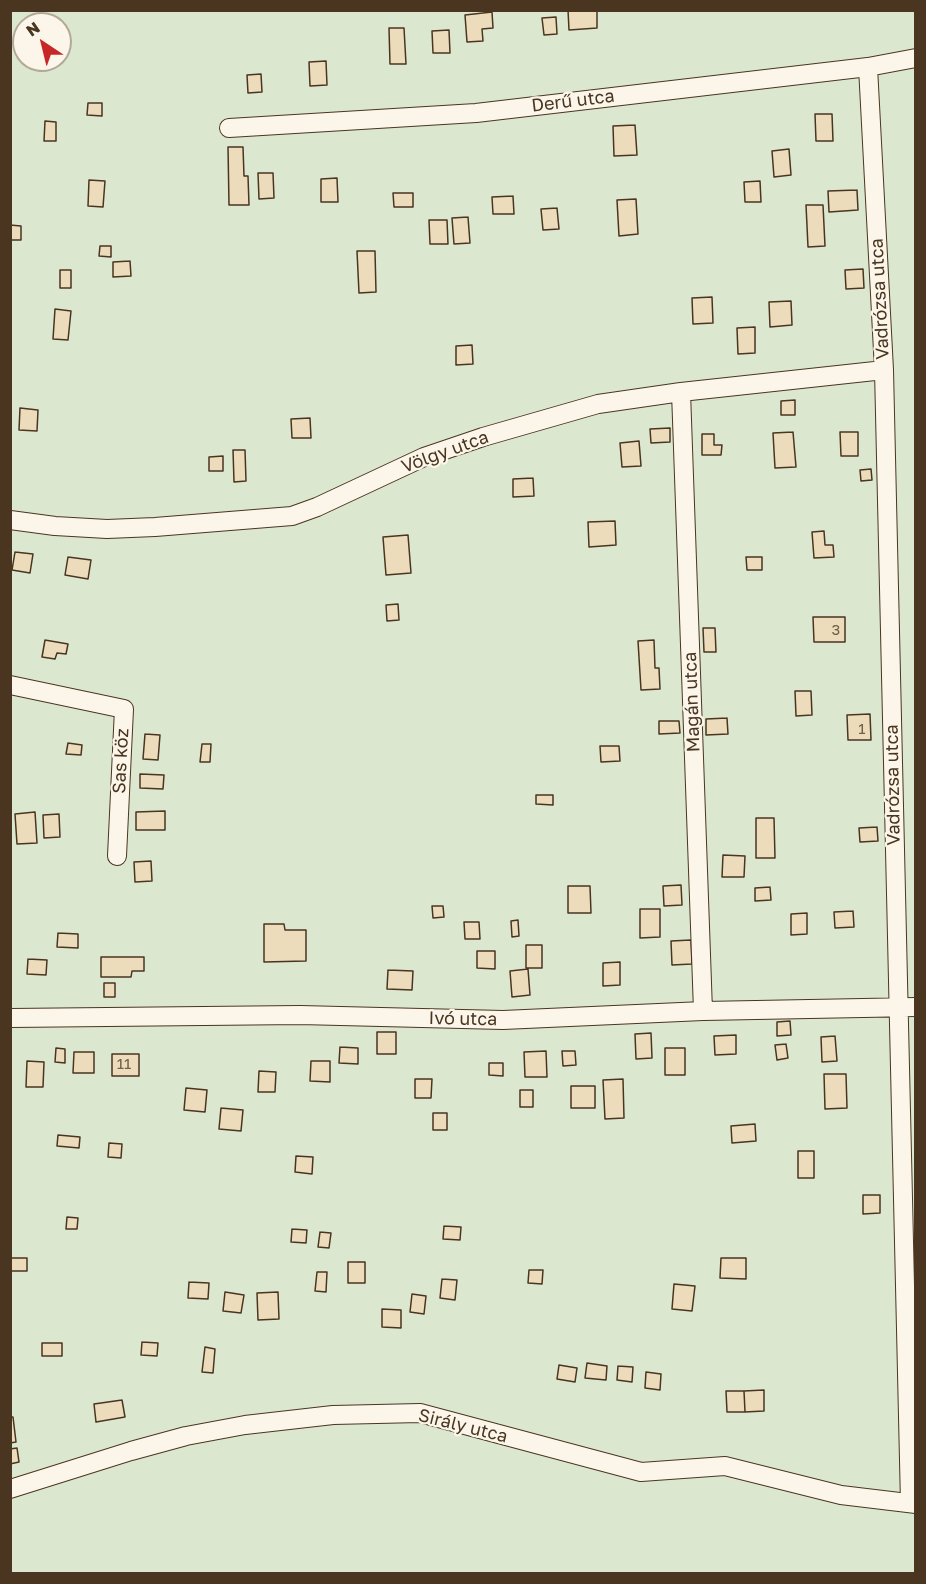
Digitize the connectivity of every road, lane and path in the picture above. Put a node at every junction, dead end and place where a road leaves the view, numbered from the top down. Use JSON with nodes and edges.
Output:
{"nodes":[{"id":1,"x":915,"y":58,"type":"edge"},
{"id":2,"x":868,"y":67,"type":"junction"},
{"id":3,"x":229,"y":128,"type":"dead end"},
{"id":4,"x":884,"y":370,"type":"junction"},
{"id":5,"x":681,"y":392,"type":"junction"},
{"id":6,"x":10,"y":520,"type":"edge"},
{"id":7,"x":10,"y":685,"type":"edge"},
{"id":8,"x":117,"y":856,"type":"dead end"},
{"id":9,"x":907,"y":1007,"type":"edge"},
{"id":10,"x":704,"y":1011,"type":"junction"},
{"id":11,"x":10,"y":1018,"type":"edge"},
{"id":12,"x":10,"y":1489,"type":"edge"},
{"id":13,"x":913,"y":1503,"type":"edge"}],
"edges":[{"from":1,"to":2,"type":"street","name":"Derű utca"},
{"from":2,"to":3,"type":"street","name":"Derű utca"},
{"from":2,"to":4,"type":"street","name":"Vadrózsa utca"},
{"from":4,"to":5,"type":"street","name":"Völgy utca"},
{"from":4,"to":9,"type":"street","name":"Vadrózsa utca"},
{"from":5,"to":6,"type":"street","name":"Völgy utca"},
{"from":5,"to":10,"type":"street","name":"Magán utca"},
{"from":7,"to":8,"type":"street","name":"Sas köz"},
{"from":9,"to":10,"type":"street","name":"Ivó utca"},
{"from":9,"to":13,"type":"street","name":"Vadrózsa utca"},
{"from":10,"to":11,"type":"street","name":"Ivó utca"},
{"from":12,"to":13,"type":"street","name":"Sirály utca"}]}
